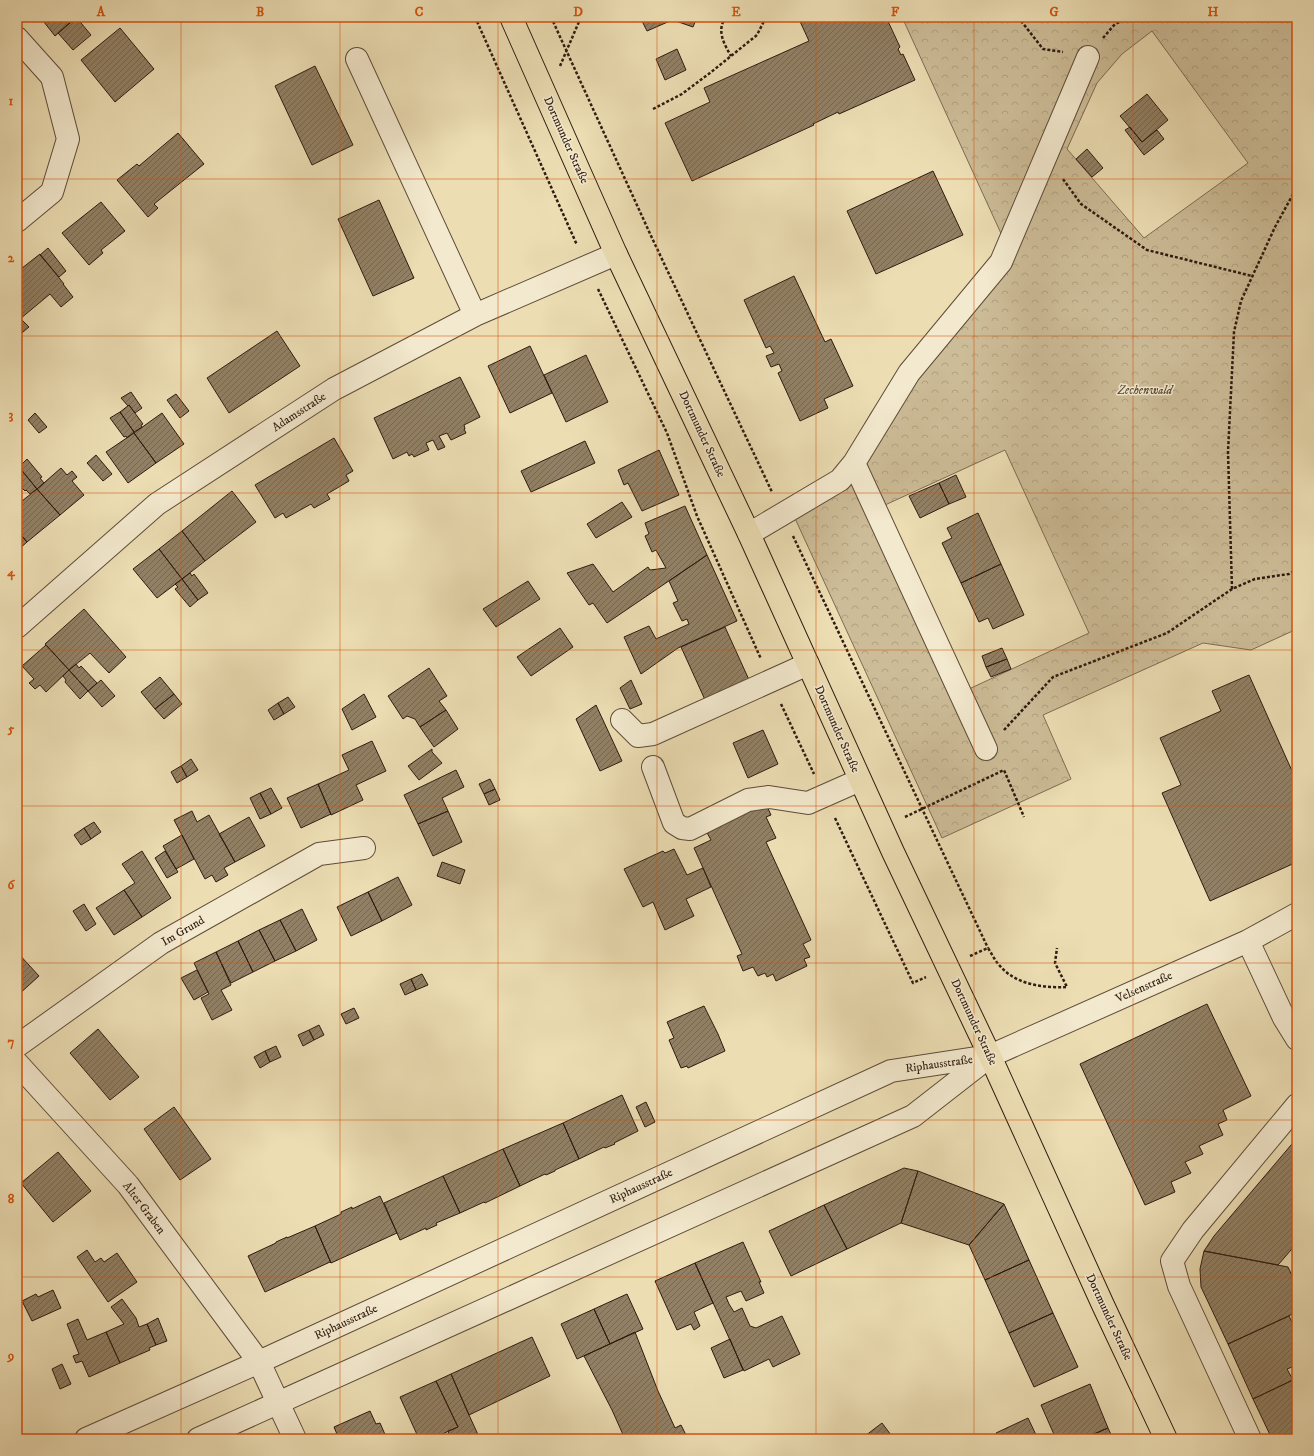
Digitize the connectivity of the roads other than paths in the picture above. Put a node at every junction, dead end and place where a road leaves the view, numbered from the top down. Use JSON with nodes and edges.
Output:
{"nodes":[{"id":1,"x":511,"y":17,"type":"edge"},
{"id":2,"x":17,"y":38,"type":"edge"},
{"id":3,"x":1088,"y":57,"type":"road end"},
{"id":4,"x":357,"y":60,"type":"dead end"},
{"id":5,"x":17,"y":221,"type":"edge"},
{"id":6,"x":616,"y":254,"type":"junction"},
{"id":7,"x":475,"y":315,"type":"junction"},
{"id":8,"x":854,"y":463,"type":"junction"},
{"id":9,"x":749,"y":534,"type":"junction"},
{"id":10,"x":17,"y":627,"type":"edge"},
{"id":11,"x":808,"y":664,"type":"junction"},
{"id":12,"x":622,"y":720,"type":"dead end"},
{"id":13,"x":986,"y":749,"type":"road end"},
{"id":14,"x":653,"y":767,"type":"dead end"},
{"id":15,"x":860,"y":780,"type":"junction"},
{"id":16,"x":364,"y":848,"type":"dead end"},
{"id":17,"x":1297,"y":914,"type":"edge"},
{"id":18,"x":1248,"y":941,"type":"junction"},
{"id":19,"x":1297,"y":1039,"type":"edge"},
{"id":20,"x":17,"y":1046,"type":"edge"},
{"id":21,"x":990,"y":1056,"type":"junction"},
{"id":22,"x":17,"y":1063,"type":"edge"},
{"id":23,"x":1297,"y":1105,"type":"edge"},
{"id":24,"x":259,"y":1362,"type":"junction"},
{"id":25,"x":280,"y":1403,"type":"junction"},
{"id":26,"x":86,"y":1439,"type":"edge"},
{"id":27,"x":198,"y":1439,"type":"edge"},
{"id":28,"x":296,"y":1439,"type":"edge"},
{"id":29,"x":1166,"y":1439,"type":"edge"},
{"id":30,"x":1250,"y":1439,"type":"edge"}],
"edges":[{"from":1,"to":6,"type":"main road","name":"Dortmunder Straße"},
{"from":2,"to":5,"type":"street"},
{"from":3,"to":8,"type":"street"},
{"from":4,"to":7,"type":"street"},
{"from":6,"to":7,"type":"street","name":"Adamsstraße"},
{"from":6,"to":9,"type":"main road","name":"Dortmunder Straße"},
{"from":7,"to":10,"type":"street","name":"Adamsstraße"},
{"from":8,"to":9,"type":"street"},
{"from":8,"to":13,"type":"street"},
{"from":9,"to":11,"type":"main road","name":"Dortmunder Straße"},
{"from":11,"to":12,"type":"street"},
{"from":11,"to":15,"type":"main road","name":"Dortmunder Straße"},
{"from":14,"to":15,"type":"street"},
{"from":15,"to":21,"type":"main road","name":"Dortmunder Straße"},
{"from":16,"to":20,"type":"street","name":"Im Grund"},
{"from":17,"to":18,"type":"street","name":"Velsenstraße"},
{"from":18,"to":19,"type":"street"},
{"from":18,"to":21,"type":"street","name":"Velsenstraße"},
{"from":21,"to":24,"type":"street","name":"Riphausstraße"},
{"from":21,"to":25,"type":"street","name":"Riphausstraße"},
{"from":21,"to":29,"type":"main road","name":"Dortmunder Straße"},
{"from":22,"to":24,"type":"street","name":"Alter Graben"},
{"from":23,"to":30,"type":"street"},
{"from":24,"to":25,"type":"street","name":"Alter Graben"},
{"from":24,"to":26,"type":"street","name":"Riphausstraße"},
{"from":25,"to":27,"type":"street","name":"Riphausstraße"},
{"from":25,"to":28,"type":"street","name":"Alter Graben"}]}
